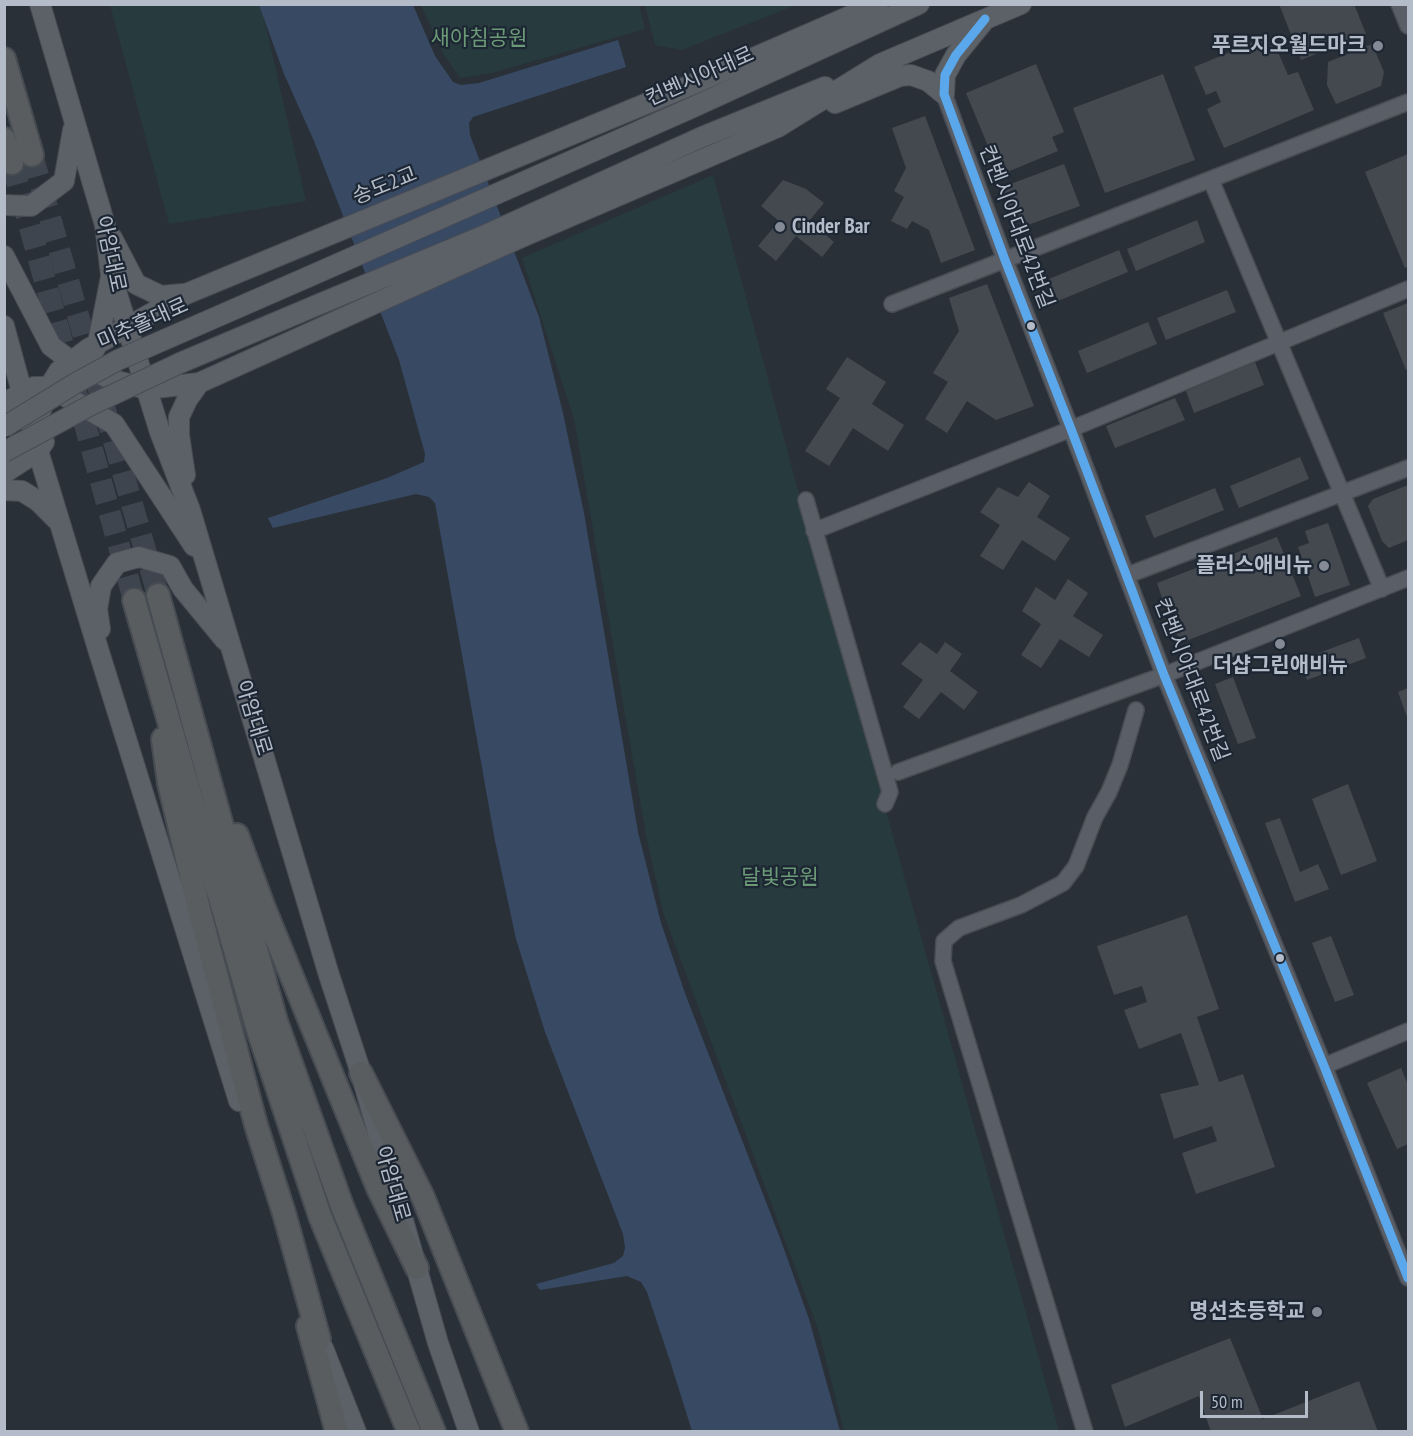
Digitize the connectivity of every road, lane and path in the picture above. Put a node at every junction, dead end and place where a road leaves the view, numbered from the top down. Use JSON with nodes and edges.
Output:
{"nodes":[{"id":1,"x":40,"y":4,"type":"edge"},
{"id":2,"x":878,"y":4,"type":"edge"},
{"id":3,"x":919,"y":4,"type":"edge"},
{"id":4,"x":1021,"y":4,"type":"edge"},
{"id":5,"x":1399,"y":4,"type":"edge"},
{"id":6,"x":986,"y":19,"type":"junction"},
{"id":7,"x":1408,"y":26,"type":"edge"},
{"id":8,"x":4,"y":59,"type":"edge"},
{"id":9,"x":880,"y":64,"type":"junction"},
{"id":10,"x":944,"y":94,"type":"junction"},
{"id":11,"x":1408,"y":102,"type":"edge"},
{"id":12,"x":75,"y":121,"type":"junction"},
{"id":13,"x":778,"y":127,"type":"junction"},
{"id":14,"x":4,"y":139,"type":"edge"},
{"id":15,"x":32,"y":155,"type":"tunnel mouth"},
{"id":16,"x":12,"y":163,"type":"tunnel mouth"},
{"id":17,"x":493,"y":167,"type":"joint"},
{"id":18,"x":1211,"y":180,"type":"junction"},
{"id":19,"x":4,"y":205,"type":"edge"},
{"id":20,"x":105,"y":225,"type":"junction"},
{"id":21,"x":518,"y":230,"type":"junction"},
{"id":22,"x":296,"y":249,"type":"joint"},
{"id":23,"x":4,"y":256,"type":"edge"},
{"id":24,"x":1005,"y":260,"type":"junction"},
{"id":25,"x":111,"y":275,"type":"junction"},
{"id":26,"x":308,"y":277,"type":"joint"},
{"id":27,"x":1408,"y":289,"type":"edge"},
{"id":28,"x":186,"y":294,"type":"junction"},
{"id":29,"x":892,"y":304,"type":"dead end"},
{"id":30,"x":4,"y":326,"type":"edge"},
{"id":31,"x":128,"y":327,"type":"junction"},
{"id":32,"x":1280,"y":342,"type":"junction"},
{"id":33,"x":98,"y":343,"type":"junction"},
{"id":34,"x":78,"y":364,"type":"junction"},
{"id":35,"x":199,"y":383,"type":"junction"},
{"id":36,"x":49,"y":387,"type":"junction"},
{"id":37,"x":147,"y":389,"type":"junction"},
{"id":38,"x":22,"y":392,"type":"junction"},
{"id":39,"x":68,"y":398,"type":"junction"},
{"id":40,"x":4,"y":403,"type":"edge"},
{"id":41,"x":4,"y":427,"type":"edge"},
{"id":42,"x":1071,"y":429,"type":"junction"},
{"id":43,"x":39,"y":438,"type":"junction"},
{"id":44,"x":4,"y":452,"type":"edge"},
{"id":45,"x":1408,"y":468,"type":"edge"},
{"id":46,"x":4,"y":473,"type":"edge"},
{"id":47,"x":4,"y":490,"type":"edge"},
{"id":48,"x":1343,"y":493,"type":"junction"},
{"id":49,"x":806,"y":500,"type":"dead end"},
{"id":50,"x":190,"y":510,"type":"junction"},
{"id":51,"x":60,"y":524,"type":"junction"},
{"id":52,"x":814,"y":531,"type":"junction"},
{"id":53,"x":207,"y":566,"type":"junction"},
{"id":54,"x":1128,"y":575,"type":"junction"},
{"id":55,"x":1408,"y":578,"type":"edge"},
{"id":56,"x":1382,"y":589,"type":"junction"},
{"id":57,"x":158,"y":595,"type":"tunnel mouth"},
{"id":58,"x":134,"y":600,"type":"tunnel mouth"},
{"id":59,"x":231,"y":647,"type":"junction"},
{"id":60,"x":99,"y":652,"type":"junction"},
{"id":61,"x":154,"y":666,"type":"junction"},
{"id":62,"x":1164,"y":675,"type":"junction"},
{"id":63,"x":186,"y":700,"type":"junction"},
{"id":64,"x":1136,"y":710,"type":"dead end"},
{"id":65,"x":898,"y":772,"type":"dead end"},
{"id":66,"x":885,"y":804,"type":"dead end"},
{"id":67,"x":1408,"y":1031,"type":"edge"},
{"id":68,"x":1324,"y":1066,"type":"junction"},
{"id":69,"x":361,"y":1073,"type":"junction"},
{"id":70,"x":417,"y":1268,"type":"junction"},
{"id":71,"x":1408,"y":1278,"type":"edge"},
{"id":72,"x":299,"y":1292,"type":"junction"},
{"id":73,"x":319,"y":1339,"type":"junction"},
{"id":74,"x":430,"y":1422,"type":"edge"},
{"id":75,"x":406,"y":1426,"type":"edge"},
{"id":76,"x":337,"y":1431,"type":"edge"},
{"id":77,"x":356,"y":1431,"type":"edge"},
{"id":78,"x":469,"y":1431,"type":"edge"},
{"id":79,"x":517,"y":1431,"type":"edge"},
{"id":80,"x":1085,"y":1431,"type":"edge"}],
"edges":[{"from":1,"to":12,"type":"main road","name":"아암대로"},
{"from":2,"to":17,"type":"main road","name":"컨벤시아대로"},
{"from":3,"to":26,"type":"main road","name":"컨벤시아대로"},
{"from":4,"to":6,"type":"main road"},
{"from":5,"to":7,"type":"street"},
{"from":6,"to":9,"type":"main road"},
{"from":6,"to":10,"type":"main road"},
{"from":8,"to":15,"type":"highway"},
{"from":9,"to":13,"type":"main road"},
{"from":9,"to":21,"type":"main road"},
{"from":10,"to":13,"type":"main road"},
{"from":10,"to":24,"type":"street","name":"컨벤시아대로42번길"},
{"from":11,"to":18,"type":"street"},
{"from":12,"to":19,"type":"main road"},
{"from":12,"to":20,"type":"main road","name":"아암대로"},
{"from":13,"to":21,"type":"main road"},
{"from":14,"to":16,"type":"highway"},
{"from":17,"to":22,"type":"main road","name":"송도2교"},
{"from":18,"to":24,"type":"street"},
{"from":18,"to":32,"type":"street"},
{"from":20,"to":25,"type":"main road","name":"아암대로"},
{"from":20,"to":28,"type":"main road"},
{"from":21,"to":35,"type":"main road"},
{"from":21,"to":43,"type":"main road","bridge":true},
{"from":22,"to":28,"type":"main road","name":"미추홀대로"},
{"from":23,"to":34,"type":"main road"},
{"from":24,"to":29,"type":"street"},
{"from":24,"to":42,"type":"street","name":"컨벤시아대로42번길"},
{"from":25,"to":31,"type":"main road","name":"아암대로"},
{"from":25,"to":33,"type":"main road"},
{"from":26,"to":41,"type":"main road","name":"미추홀대로","bridge":true},
{"from":27,"to":32,"type":"street"},
{"from":28,"to":31,"type":"main road","name":"미추홀대로"},
{"from":30,"to":38,"type":"main road"},
{"from":31,"to":33,"type":"main road","name":"미추홀대로"},
{"from":31,"to":37,"type":"main road","name":"아암대로"},
{"from":32,"to":42,"type":"street"},
{"from":32,"to":48,"type":"street"},
{"from":33,"to":34,"type":"main road","name":"미추홀대로"},
{"from":34,"to":36,"type":"main road"},
{"from":34,"to":37,"type":"main road"},
{"from":34,"to":39,"type":"main road"},
{"from":35,"to":37,"type":"main road"},
{"from":35,"to":50,"type":"main road"},
{"from":36,"to":38,"type":"main road"},
{"from":36,"to":39,"type":"main road"},
{"from":36,"to":43,"type":"main road"},
{"from":37,"to":50,"type":"main road","name":"아암대로"},
{"from":38,"to":40,"type":"main road"},
{"from":38,"to":43,"type":"main road"},
{"from":39,"to":43,"type":"main road"},
{"from":39,"to":53,"type":"main road"},
{"from":42,"to":52,"type":"street"},
{"from":42,"to":54,"type":"street","name":"컨벤시아대로42번길"},
{"from":43,"to":44,"type":"main road","bridge":true},
{"from":43,"to":46,"type":"main road"},
{"from":43,"to":51,"type":"main road"},
{"from":45,"to":48,"type":"street"},
{"from":47,"to":51,"type":"main road"},
{"from":48,"to":54,"type":"street"},
{"from":48,"to":56,"type":"street"},
{"from":49,"to":52,"type":"street"},
{"from":50,"to":53,"type":"main road","name":"아암대로"},
{"from":51,"to":60,"type":"main road"},
{"from":52,"to":66,"type":"street"},
{"from":53,"to":59,"type":"main road","name":"아암대로"},
{"from":54,"to":62,"type":"street","name":"컨벤시아대로42번길"},
{"from":55,"to":56,"type":"street"},
{"from":56,"to":62,"type":"street"},
{"from":57,"to":63,"type":"highway"},
{"from":58,"to":61,"type":"highway"},
{"from":59,"to":60,"type":"main road"},
{"from":59,"to":69,"type":"main road","name":"아암대로"},
{"from":60,"to":72,"type":"main road"},
{"from":61,"to":73,"type":"highway"},
{"from":61,"to":75,"type":"highway"},
{"from":62,"to":65,"type":"street"},
{"from":62,"to":68,"type":"street","name":"컨벤시아대로42번길"},
{"from":63,"to":70,"type":"highway"},
{"from":63,"to":74,"type":"highway"},
{"from":64,"to":80,"type":"street"},
{"from":67,"to":68,"type":"street"},
{"from":68,"to":71,"type":"street","name":"컨벤시아대로42번길"},
{"from":69,"to":70,"type":"main road","name":"아암대로"},
{"from":69,"to":79,"type":"highway"},
{"from":70,"to":78,"type":"main road","name":"아암대로"},
{"from":72,"to":73,"type":"main road"},
{"from":72,"to":76,"type":"highway"},
{"from":73,"to":77,"type":"main road"}]}
